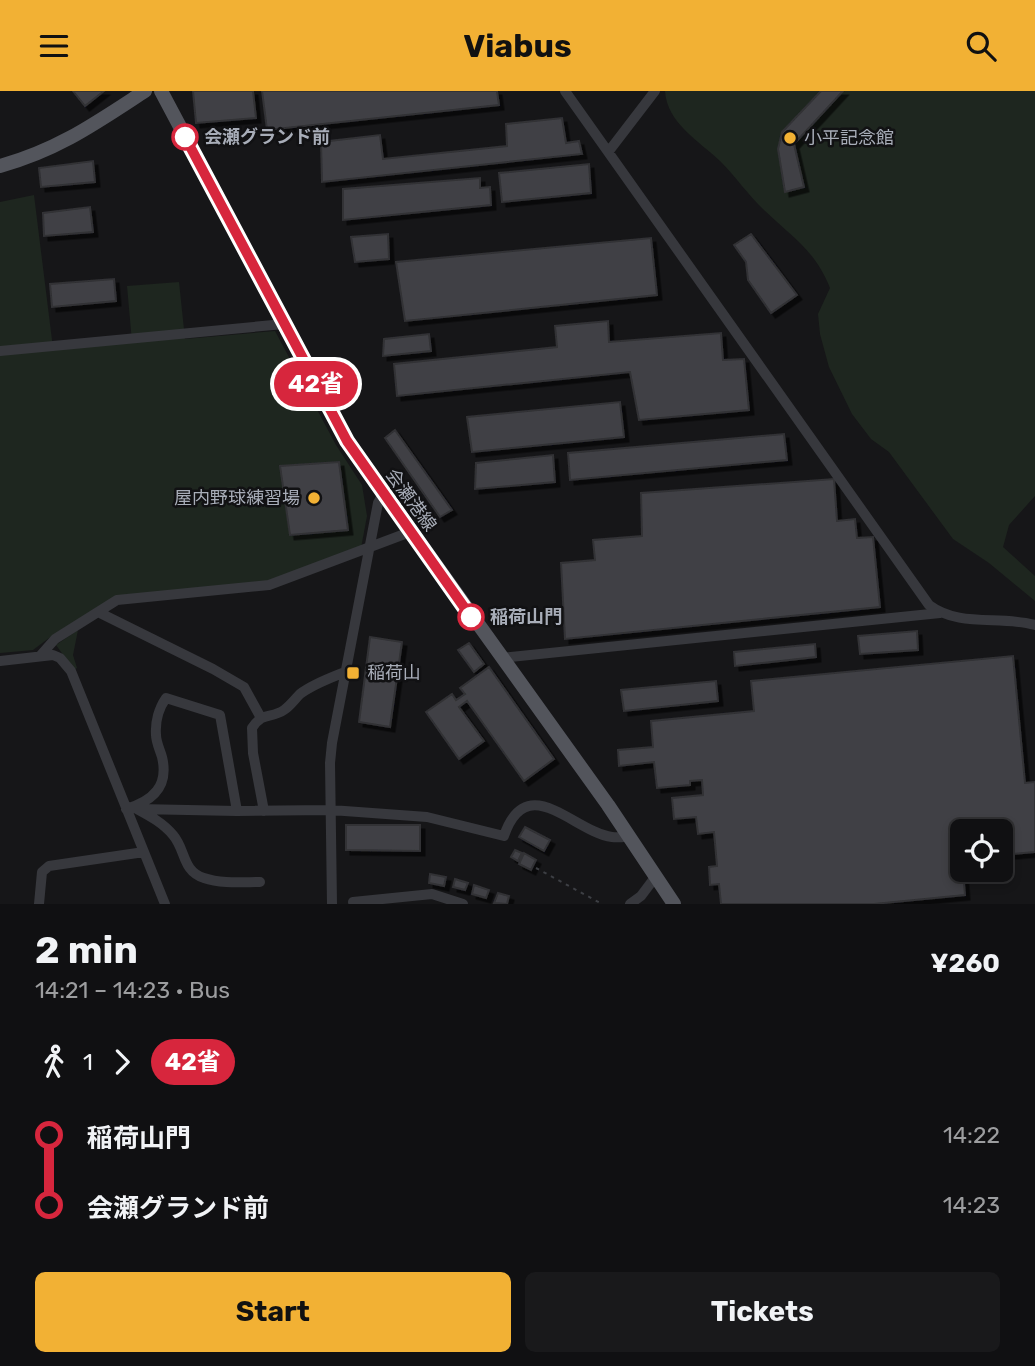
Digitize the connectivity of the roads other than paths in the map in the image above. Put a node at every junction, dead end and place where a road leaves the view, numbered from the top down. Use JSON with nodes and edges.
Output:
{"nodes":[{"id":1,"x":145,"y":91,"type":"edge"},
{"id":2,"x":161,"y":91,"type":"edge"},
{"id":3,"x":565,"y":91,"type":"edge"},
{"id":4,"x":654,"y":91,"type":"edge"},
{"id":5,"x":609,"y":151,"type":"junction"},
{"id":6,"x":0,"y":166,"type":"edge"},
{"id":7,"x":284,"y":324,"type":"junction"},
{"id":8,"x":0,"y":351,"type":"edge"},
{"id":9,"x":383,"y":494,"type":"junction"},
{"id":10,"x":410,"y":532,"type":"junction"},
{"id":11,"x":369,"y":549,"type":"junction"},
{"id":12,"x":98,"y":613,"type":"junction"},
{"id":13,"x":940,"y":613,"type":"junction"},
{"id":14,"x":1035,"y":625,"type":"edge"},
{"id":15,"x":40,"y":656,"type":"junction"},
{"id":16,"x":501,"y":658,"type":"junction"},
{"id":17,"x":0,"y":661,"type":"edge"},
{"id":18,"x":345,"y":672,"type":"junction"},
{"id":19,"x":261,"y":718,"type":"junction"},
{"id":20,"x":131,"y":809,"type":"junction"},
{"id":21,"x":331,"y":810,"type":"junction"},
{"id":22,"x":237,"y":811,"type":"junction"},
{"id":23,"x":264,"y":811,"type":"junction"},
{"id":24,"x":629,"y":835,"type":"junction"},
{"id":25,"x":144,"y":852,"type":"junction"},
{"id":26,"x":656,"y":876,"type":"junction"},
{"id":27,"x":260,"y":882,"type":"dead end"},
{"id":28,"x":353,"y":902,"type":"dead end"},
{"id":29,"x":38,"y":904,"type":"edge"},
{"id":30,"x":165,"y":904,"type":"edge"},
{"id":31,"x":332,"y":904,"type":"edge"},
{"id":32,"x":463,"y":904,"type":"edge"},
{"id":33,"x":630,"y":904,"type":"edge"},
{"id":34,"x":674,"y":904,"type":"edge"}],
"edges":[{"from":1,"to":6,"type":"main road"},
{"from":2,"to":7,"type":"main road","name":"会瀬港線"},
{"from":3,"to":5,"type":"street"},
{"from":4,"to":5,"type":"street"},
{"from":5,"to":13,"type":"street"},
{"from":7,"to":8,"type":"street"},
{"from":7,"to":9,"type":"main road","name":"会瀬港線"},
{"from":9,"to":10,"type":"main road","name":"会瀬港線"},
{"from":9,"to":11,"type":"street"},
{"from":10,"to":11,"type":"street"},
{"from":10,"to":16,"type":"main road","name":"会瀬港線"},
{"from":11,"to":12,"type":"street"},
{"from":11,"to":18,"type":"street"},
{"from":12,"to":15,"type":"street"},
{"from":12,"to":19,"type":"street"},
{"from":13,"to":14,"type":"street"},
{"from":13,"to":16,"type":"street"},
{"from":15,"to":17,"type":"street"},
{"from":15,"to":20,"type":"street"},
{"from":16,"to":24,"type":"main road","name":"会瀬港線"},
{"from":18,"to":19,"type":"street"},
{"from":18,"to":21,"type":"street"},
{"from":19,"to":23,"type":"street"},
{"from":20,"to":22,"type":"street"},
{"from":20,"to":22,"type":"street"},
{"from":20,"to":25,"type":"street"},
{"from":20,"to":27,"type":"street"},
{"from":21,"to":23,"type":"street"},
{"from":21,"to":24,"type":"street"},
{"from":21,"to":31,"type":"street"},
{"from":22,"to":23,"type":"street"},
{"from":24,"to":26,"type":"main road","name":"会瀬港線"},
{"from":25,"to":29,"type":"street"},
{"from":25,"to":30,"type":"street"},
{"from":26,"to":33,"type":"street"},
{"from":26,"to":34,"type":"main road","name":"会瀬港線"},
{"from":28,"to":32,"type":"street"}]}
